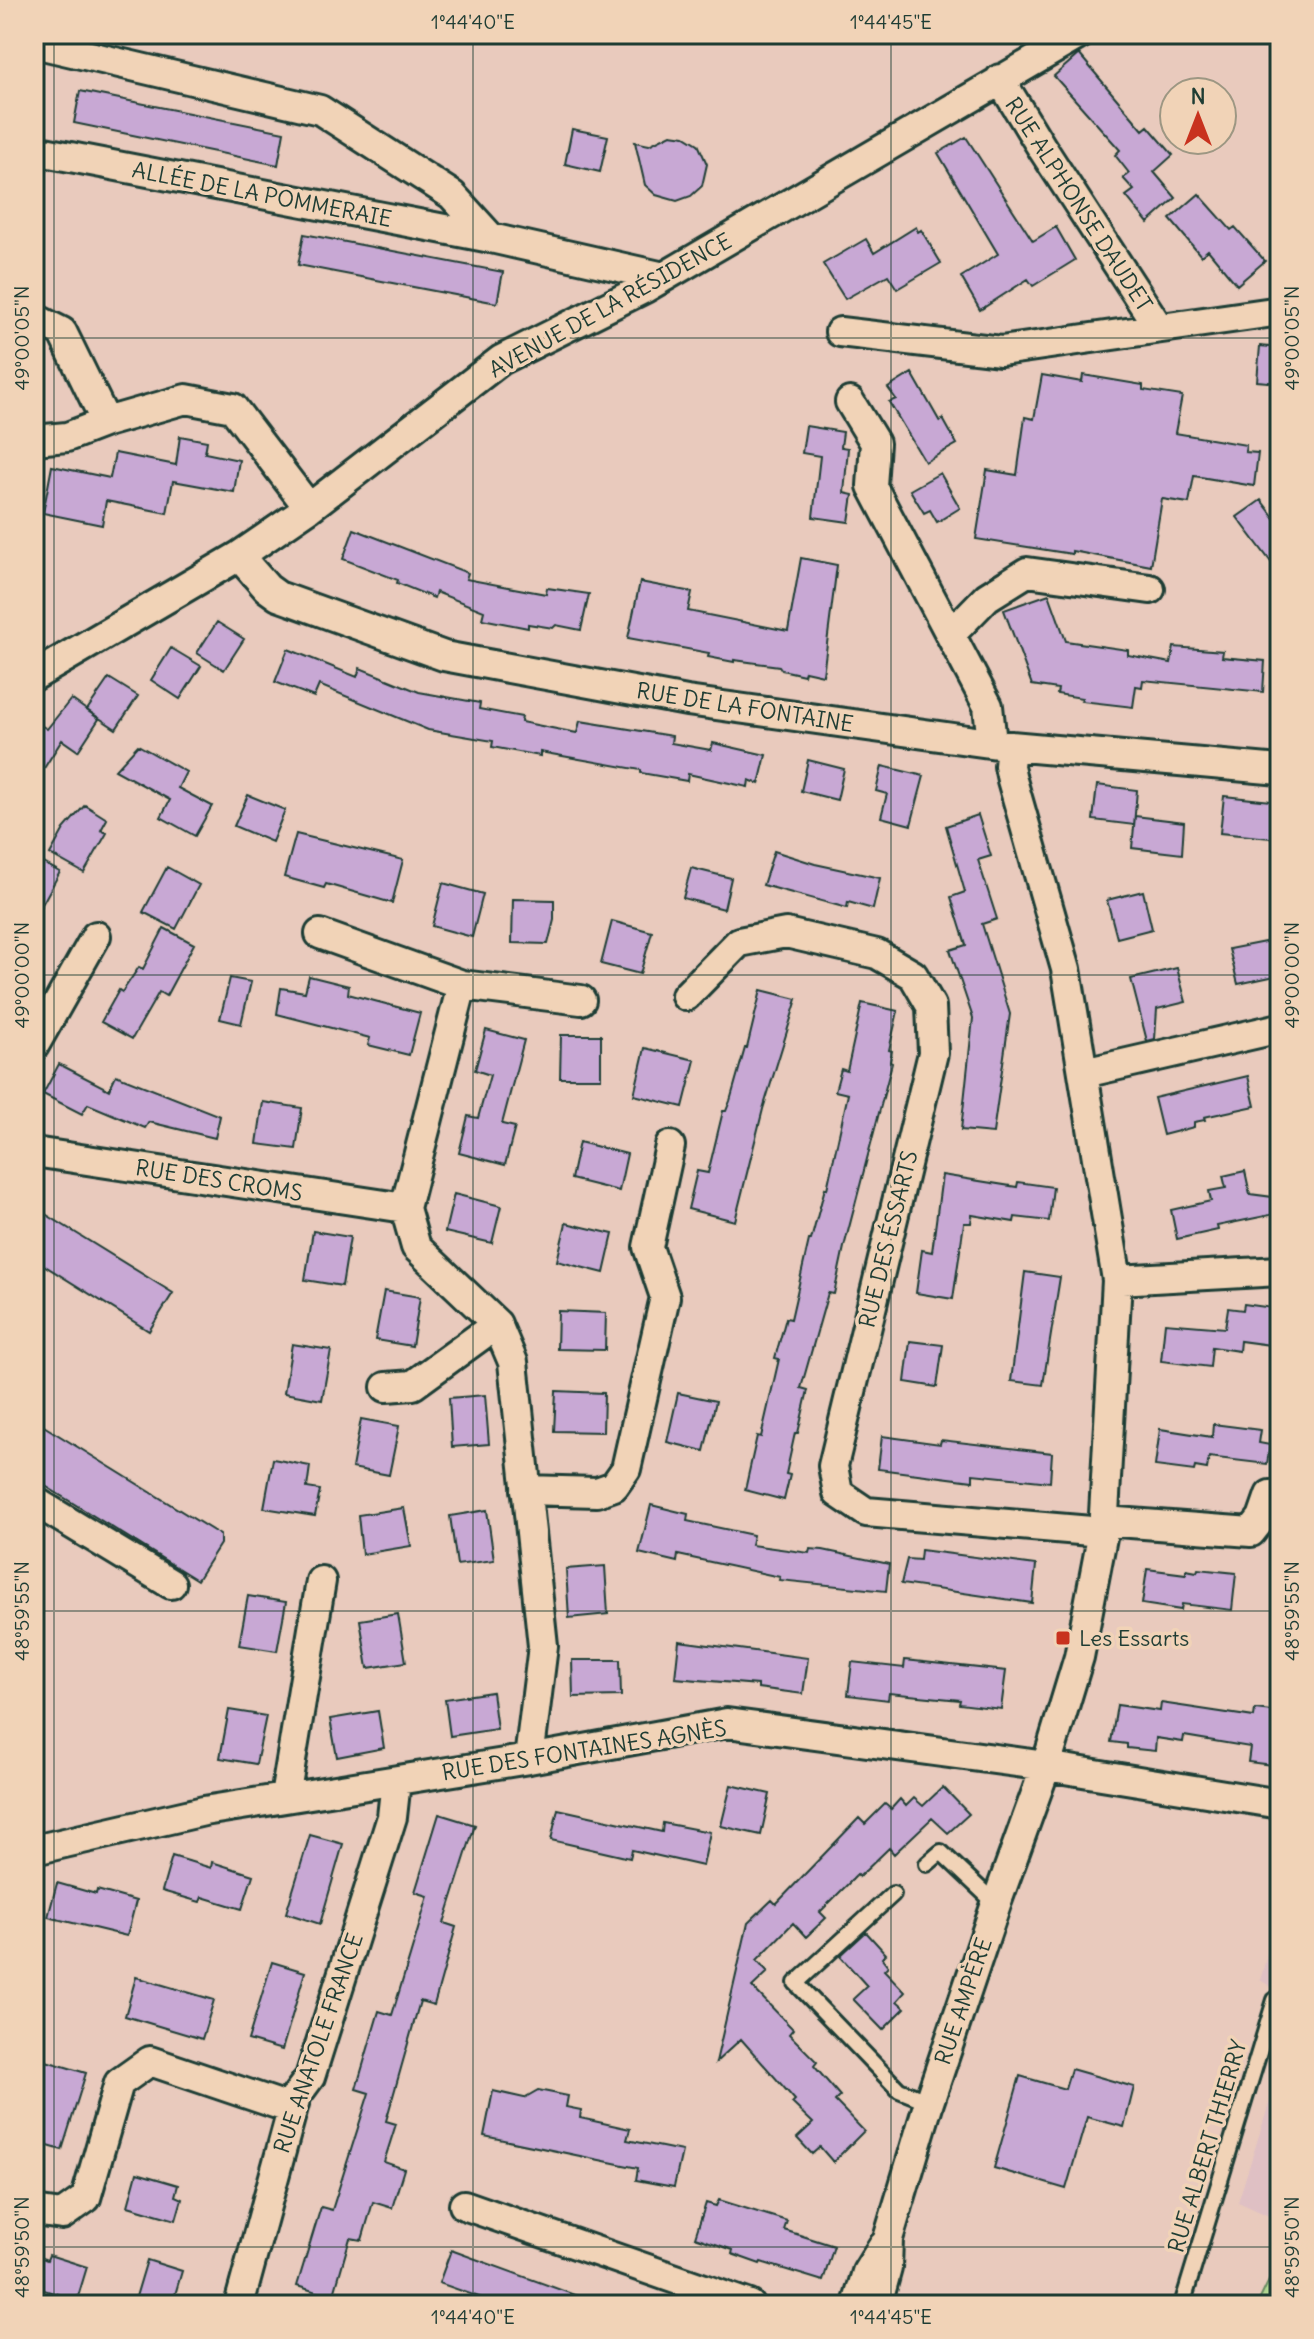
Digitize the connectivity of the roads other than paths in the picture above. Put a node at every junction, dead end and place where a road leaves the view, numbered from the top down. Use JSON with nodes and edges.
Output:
{"nodes":[{"id":1,"x":1080,"y":34,"type":"edge"},
{"id":2,"x":34,"y":43,"type":"edge"},
{"id":3,"x":1000,"y":79,"type":"junction"},
{"id":4,"x":34,"y":150,"type":"edge"},
{"id":5,"x":491,"y":238,"type":"junction"},
{"id":6,"x":664,"y":277,"type":"junction"},
{"id":7,"x":1280,"y":311,"type":"edge"},
{"id":8,"x":34,"y":318,"type":"edge"},
{"id":9,"x":1159,"y":328,"type":"junction"},
{"id":10,"x":840,"y":332,"type":"dead end"},
{"id":11,"x":850,"y":402,"type":"dead end"},
{"id":12,"x":106,"y":422,"type":"junction"},
{"id":13,"x":34,"y":440,"type":"edge"},
{"id":14,"x":309,"y":508,"type":"junction"},
{"id":15,"x":239,"y":556,"type":"junction"},
{"id":16,"x":1150,"y":589,"type":"dead end"},
{"id":17,"x":951,"y":634,"type":"junction"},
{"id":18,"x":34,"y":676,"type":"edge"},
{"id":19,"x":1001,"y":744,"type":"junction"},
{"id":20,"x":1280,"y":770,"type":"edge"},
{"id":21,"x":320,"y":934,"type":"dead end"},
{"id":22,"x":96,"y":936,"type":"dead end"},
{"id":23,"x":462,"y":985,"type":"junction"},
{"id":24,"x":686,"y":996,"type":"dead end"},
{"id":25,"x":581,"y":1000,"type":"dead end"},
{"id":26,"x":1280,"y":1028,"type":"edge"},
{"id":27,"x":34,"y":1046,"type":"edge"},
{"id":28,"x":1084,"y":1073,"type":"junction"},
{"id":29,"x":670,"y":1146,"type":"dead end"},
{"id":30,"x":34,"y":1152,"type":"edge"},
{"id":31,"x":405,"y":1208,"type":"junction"},
{"id":32,"x":1280,"y":1271,"type":"edge"},
{"id":33,"x":1117,"y":1280,"type":"junction"},
{"id":34,"x":497,"y":1324,"type":"junction"},
{"id":35,"x":386,"y":1387,"type":"dead end"},
{"id":36,"x":526,"y":1490,"type":"junction"},
{"id":37,"x":1270,"y":1495,"type":"dead end"},
{"id":38,"x":34,"y":1501,"type":"edge"},
{"id":39,"x":1104,"y":1526,"type":"junction"},
{"id":40,"x":321,"y":1581,"type":"dead end"},
{"id":41,"x":171,"y":1584,"type":"dead end"},
{"id":42,"x":529,"y":1759,"type":"junction"},
{"id":43,"x":1046,"y":1766,"type":"junction"},
{"id":44,"x":396,"y":1781,"type":"junction"},
{"id":45,"x":285,"y":1797,"type":"junction"},
{"id":46,"x":1280,"y":1804,"type":"edge"},
{"id":47,"x":34,"y":1850,"type":"edge"},
{"id":48,"x":927,"y":1864,"type":"dead end"},
{"id":49,"x":893,"y":1894,"type":"dead end"},
{"id":50,"x":996,"y":1904,"type":"junction"},
{"id":51,"x":1275,"y":2000,"type":"dead end"},
{"id":52,"x":929,"y":2102,"type":"junction"},
{"id":53,"x":292,"y":2109,"type":"junction"},
{"id":54,"x":464,"y":2205,"type":"dead end"},
{"id":55,"x":34,"y":2211,"type":"edge"},
{"id":56,"x":888,"y":2239,"type":"junction"},
{"id":57,"x":239,"y":2305,"type":"edge"},
{"id":58,"x":750,"y":2305,"type":"edge"},
{"id":59,"x":857,"y":2305,"type":"edge"},
{"id":60,"x":877,"y":2305,"type":"edge"},
{"id":61,"x":1182,"y":2305,"type":"edge"}],
"edges":[{"from":1,"to":3,"type":"street","name":"AVENUE DE LA RÉSIDENCE"},
{"from":2,"to":5,"type":"street"},
{"from":3,"to":6,"type":"street","name":"AVENUE DE LA RÉSIDENCE"},
{"from":3,"to":9,"type":"street","name":"RUE ALPHONSE DAUDET"},
{"from":4,"to":5,"type":"street","name":"ALLÉE DE LA POMMERAIE"},
{"from":5,"to":6,"type":"street","name":"ALLÉE DE LA POMMERAIE"},
{"from":6,"to":14,"type":"street","name":"AVENUE DE LA RÉSIDENCE"},
{"from":7,"to":9,"type":"street"},
{"from":8,"to":12,"type":"street"},
{"from":9,"to":10,"type":"street"},
{"from":11,"to":17,"type":"street","name":"RUE AMPÈRE"},
{"from":12,"to":13,"type":"street"},
{"from":12,"to":14,"type":"street"},
{"from":14,"to":15,"type":"street","name":"AVENUE DE LA RÉSIDENCE"},
{"from":15,"to":18,"type":"street","name":"AVENUE DE LA RÉSIDENCE"},
{"from":15,"to":19,"type":"street","name":"RUE DE LA FONTAINE"},
{"from":16,"to":17,"type":"street"},
{"from":17,"to":19,"type":"street","name":"RUE AMPÈRE"},
{"from":19,"to":20,"type":"street","name":"RUE DE LA FONTAINE"},
{"from":19,"to":28,"type":"street","name":"RUE AMPÈRE"},
{"from":21,"to":23,"type":"street"},
{"from":22,"to":27,"type":"street"},
{"from":23,"to":25,"type":"street"},
{"from":23,"to":31,"type":"street"},
{"from":24,"to":39,"type":"street","name":"RUE DES ÉSSARTS"},
{"from":26,"to":28,"type":"street"},
{"from":28,"to":33,"type":"street","name":"RUE AMPÈRE"},
{"from":29,"to":36,"type":"street"},
{"from":30,"to":31,"type":"street","name":"RUE DES CROMS"},
{"from":31,"to":34,"type":"street"},
{"from":32,"to":33,"type":"street"},
{"from":33,"to":39,"type":"street","name":"RUE AMPÈRE"},
{"from":34,"to":35,"type":"street"},
{"from":34,"to":36,"type":"street"},
{"from":36,"to":42,"type":"street"},
{"from":37,"to":39,"type":"street","name":"RUE DES ÉSSARTS"},
{"from":38,"to":41,"type":"street"},
{"from":39,"to":43,"type":"street","name":"RUE AMPÈRE"},
{"from":40,"to":45,"type":"street"},
{"from":42,"to":43,"type":"street","name":"RUE DES FONTAINES AGNÈS"},
{"from":42,"to":44,"type":"street","name":"RUE DES FONTAINES AGNÈS"},
{"from":43,"to":46,"type":"street","name":"RUE DES FONTAINES AGNÈS"},
{"from":43,"to":50,"type":"street","name":"RUE AMPÈRE"},
{"from":44,"to":45,"type":"street","name":"RUE DES FONTAINES AGNÈS"},
{"from":44,"to":53,"type":"street","name":"RUE ANATOLE FRANCE"},
{"from":45,"to":47,"type":"street","name":"RUE DES FONTAINES AGNÈS"},
{"from":48,"to":50,"type":"lane"},
{"from":49,"to":52,"type":"lane"},
{"from":50,"to":52,"type":"street","name":"RUE AMPÈRE"},
{"from":51,"to":61,"type":"lane","name":"RUE ALBERT THIERRY"},
{"from":52,"to":56,"type":"street","name":"RUE AMPÈRE"},
{"from":53,"to":55,"type":"street"},
{"from":53,"to":57,"type":"street","name":"RUE ANATOLE FRANCE"},
{"from":54,"to":58,"type":"street"},
{"from":56,"to":59,"type":"street","name":"RUE AMPÈRE"},
{"from":56,"to":60,"type":"street","name":"RUE AMPÈRE"}]}
